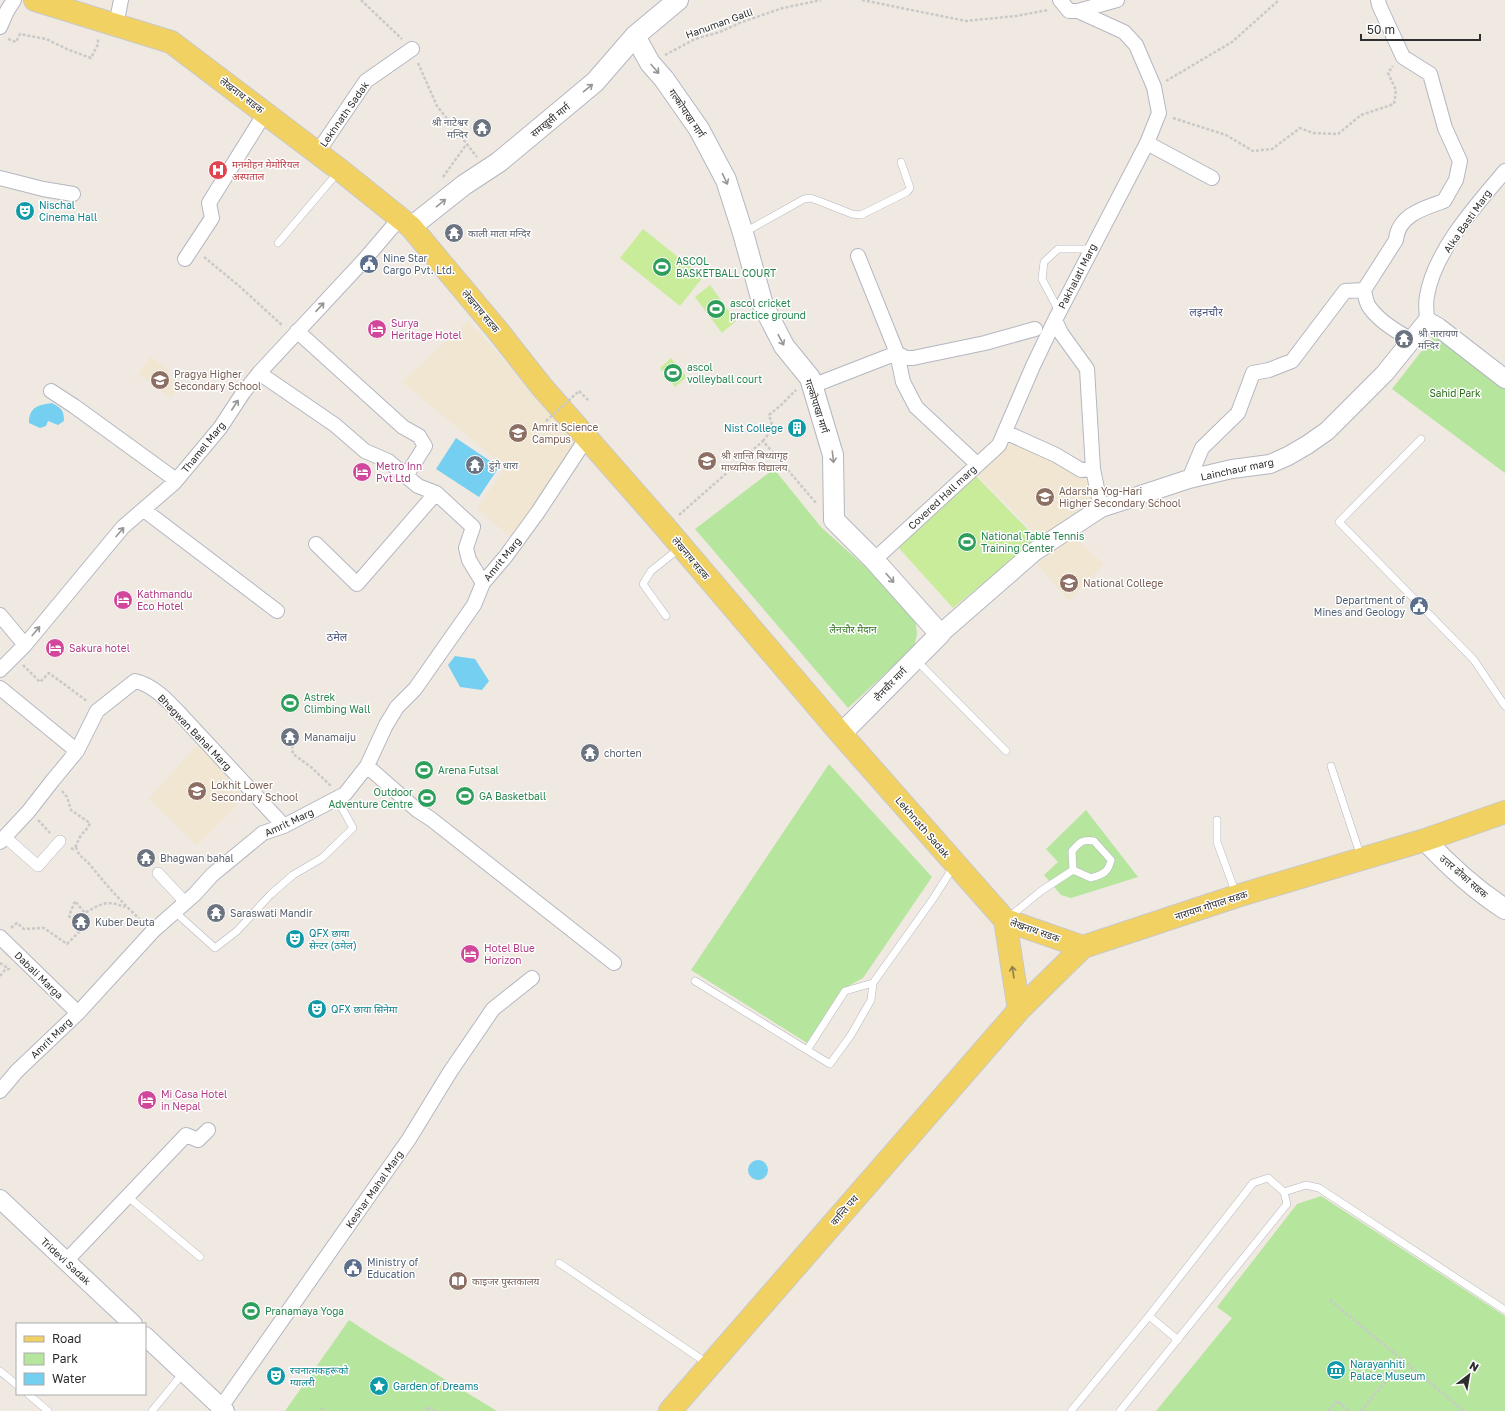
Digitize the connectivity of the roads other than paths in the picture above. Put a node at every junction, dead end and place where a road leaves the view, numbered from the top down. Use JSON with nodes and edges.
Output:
{"nodes":[{"id":1,"x":14,"y":0,"type":"edge"},
{"id":2,"x":35,"y":0,"type":"edge"},
{"id":3,"x":121,"y":0,"type":"edge"},
{"id":4,"x":678,"y":0,"type":"edge"},
{"id":5,"x":1117,"y":0,"type":"edge"},
{"id":6,"x":1378,"y":0,"type":"edge"},
{"id":7,"x":1069,"y":7,"type":"edge"},
{"id":8,"x":116,"y":25,"type":"junction"},
{"id":9,"x":3,"y":32,"type":"edge"},
{"id":10,"x":635,"y":36,"type":"junction"},
{"id":11,"x":412,"y":50,"type":"road end"},
{"id":12,"x":265,"y":113,"type":"junction"},
{"id":13,"x":1147,"y":143,"type":"junction"},
{"id":14,"x":317,"y":153,"type":"junction"},
{"id":15,"x":901,"y":162,"type":"dead end"},
{"id":16,"x":340,"y":170,"type":"junction"},
{"id":17,"x":1505,"y":171,"type":"edge"},
{"id":18,"x":0,"y":178,"type":"edge"},
{"id":19,"x":1212,"y":178,"type":"dead end"},
{"id":20,"x":73,"y":194,"type":"dead end"},
{"id":21,"x":405,"y":223,"type":"junction"},
{"id":22,"x":743,"y":233,"type":"junction"},
{"id":23,"x":278,"y":243,"type":"dead end"},
{"id":24,"x":1091,"y":249,"type":"junction"},
{"id":25,"x":189,"y":254,"type":"road end"},
{"id":26,"x":858,"y":256,"type":"dead end"},
{"id":27,"x":1364,"y":290,"type":"junction"},
{"id":28,"x":1057,"y":316,"type":"junction"},
{"id":29,"x":1427,"y":321,"type":"junction"},
{"id":30,"x":1035,"y":329,"type":"dead end"},
{"id":31,"x":295,"y":333,"type":"junction"},
{"id":32,"x":1412,"y":340,"type":"junction"},
{"id":33,"x":897,"y":353,"type":"junction"},
{"id":34,"x":259,"y":373,"type":"junction"},
{"id":35,"x":1505,"y":379,"type":"edge"},
{"id":36,"x":811,"y":385,"type":"junction"},
{"id":37,"x":51,"y":391,"type":"dead end"},
{"id":38,"x":1005,"y":432,"type":"junction"},
{"id":39,"x":586,"y":439,"type":"junction"},
{"id":40,"x":1420,"y":439,"type":"dead end"},
{"id":41,"x":978,"y":464,"type":"junction"},
{"id":42,"x":1093,"y":469,"type":"junction"},
{"id":43,"x":406,"y":476,"type":"junction"},
{"id":44,"x":1189,"y":479,"type":"junction"},
{"id":45,"x":176,"y":480,"type":"junction"},
{"id":46,"x":436,"y":493,"type":"junction"},
{"id":47,"x":1101,"y":508,"type":"junction"},
{"id":48,"x":144,"y":510,"type":"junction"},
{"id":49,"x":316,"y":544,"type":"dead end"},
{"id":50,"x":682,"y":546,"type":"junction"},
{"id":51,"x":874,"y":560,"type":"junction"},
{"id":52,"x":483,"y":583,"type":"junction"},
{"id":53,"x":277,"y":611,"type":"dead end"},
{"id":54,"x":0,"y":615,"type":"edge"},
{"id":55,"x":666,"y":616,"type":"dead end"},
{"id":56,"x":940,"y":634,"type":"junction"},
{"id":57,"x":25,"y":645,"type":"junction"},
{"id":58,"x":914,"y":659,"type":"junction"},
{"id":59,"x":0,"y":670,"type":"edge"},
{"id":60,"x":0,"y":688,"type":"edge"},
{"id":61,"x":1505,"y":706,"type":"edge"},
{"id":62,"x":841,"y":734,"type":"junction"},
{"id":63,"x":77,"y":751,"type":"junction"},
{"id":64,"x":1006,"y":751,"type":"dead end"},
{"id":65,"x":367,"y":766,"type":"junction"},
{"id":66,"x":1331,"y":766,"type":"dead end"},
{"id":67,"x":341,"y":797,"type":"junction"},
{"id":68,"x":1505,"y":812,"type":"edge"},
{"id":69,"x":1217,"y":820,"type":"dead end"},
{"id":70,"x":284,"y":826,"type":"junction"},
{"id":71,"x":2,"y":840,"type":"edge"},
{"id":72,"x":1425,"y":840,"type":"junction"},
{"id":73,"x":60,"y":841,"type":"road end"},
{"id":74,"x":1362,"y":859,"type":"junction"},
{"id":75,"x":956,"y":864,"type":"junction"},
{"id":76,"x":1073,"y":870,"type":"junction"},
{"id":77,"x":158,"y":873,"type":"dead end"},
{"id":78,"x":1237,"y":896,"type":"junction"},
{"id":79,"x":186,"y":902,"type":"junction"},
{"id":80,"x":1505,"y":909,"type":"edge"},
{"id":81,"x":175,"y":912,"type":"junction"},
{"id":82,"x":1005,"y":920,"type":"junction"},
{"id":83,"x":4,"y":942,"type":"edge"},
{"id":84,"x":1083,"y":947,"type":"junction"},
{"id":85,"x":614,"y":963,"type":"dead end"},
{"id":86,"x":532,"y":978,"type":"dead end"},
{"id":87,"x":695,"y":982,"type":"dead end"},
{"id":88,"x":873,"y":983,"type":"junction"},
{"id":89,"x":1020,"y":1010,"type":"junction"},
{"id":90,"x":78,"y":1013,"type":"junction"},
{"id":91,"x":807,"y":1050,"type":"junction"},
{"id":92,"x":0,"y":1091,"type":"edge"},
{"id":93,"x":208,"y":1130,"type":"dead end"},
{"id":94,"x":1284,"y":1192,"type":"junction"},
{"id":95,"x":127,"y":1196,"type":"junction"},
{"id":96,"x":0,"y":1199,"type":"edge"},
{"id":97,"x":200,"y":1257,"type":"dead end"},
{"id":98,"x":66,"y":1261,"type":"junction"},
{"id":99,"x":560,"y":1263,"type":"dead end"},
{"id":100,"x":1505,"y":1310,"type":"edge"},
{"id":101,"x":1149,"y":1316,"type":"junction"},
{"id":102,"x":132,"y":1323,"type":"edge"},
{"id":103,"x":146,"y":1337,"type":"edge"},
{"id":104,"x":1178,"y":1340,"type":"junction"},
{"id":105,"x":709,"y":1365,"type":"junction"},
{"id":106,"x":0,"y":1371,"type":"edge"},
{"id":107,"x":184,"y":1372,"type":"junction"},
{"id":108,"x":16,"y":1384,"type":"edge"},
{"id":109,"x":29,"y":1395,"type":"edge"},
{"id":110,"x":223,"y":1409,"type":"edge"},
{"id":111,"x":48,"y":1411,"type":"edge"},
{"id":112,"x":152,"y":1411,"type":"edge"},
{"id":113,"x":670,"y":1411,"type":"edge"},
{"id":114,"x":1071,"y":1411,"type":"edge"},
{"id":115,"x":1120,"y":1411,"type":"edge"}],
"edges":[{"from":1,"to":9,"type":"street"},
{"from":2,"to":8,"type":"main road","name":"लेखनाथ सडक"},
{"from":3,"to":8,"type":"street"},
{"from":4,"to":10,"type":"main road","name":"समखुसी मार्ग"},
{"from":5,"to":7,"type":"street"},
{"from":6,"to":27,"type":"street"},
{"from":7,"to":13,"type":"street","name":"Pakhalati Marg"},
{"from":8,"to":12,"type":"main road","name":"लेखनाथ सडक"},
{"from":21,"to":10,"type":"main road","name":"समखुसी मार्ग","one_way":true},
{"from":10,"to":22,"type":"main road","name":"गल्कोपाखा मार्ग","one_way":true},
{"from":11,"to":14,"type":"street","name":"Lekhnath Sadak"},
{"from":12,"to":14,"type":"main road","name":"लेखनाथ सडक"},
{"from":12,"to":25,"type":"street"},
{"from":13,"to":19,"type":"street"},
{"from":13,"to":24,"type":"street","name":"Pakhalati Marg"},
{"from":14,"to":16,"type":"main road","name":"लेखनाथ सडक"},
{"from":15,"to":22,"type":"lane"},
{"from":16,"to":21,"type":"main road","name":"लेखनाथ सडक"},
{"from":16,"to":23,"type":"lane"},
{"from":17,"to":29,"type":"street","name":"Alka Basti Marg"},
{"from":18,"to":20,"type":"street"},
{"from":31,"to":21,"type":"street","name":"Thamel Marg","one_way":true},
{"from":21,"to":39,"type":"main road","name":"लेखनाथ सडक"},
{"from":22,"to":36,"type":"main road","name":"गल्कोपाखा मार्ग","one_way":true},
{"from":24,"to":28,"type":"street","name":"Pakhalati Marg"},
{"from":24,"to":28,"type":"lane"},
{"from":26,"to":33,"type":"street"},
{"from":27,"to":32,"type":"street"},
{"from":27,"to":44,"type":"street"},
{"from":28,"to":38,"type":"street","name":"Covered Hall marg"},
{"from":28,"to":42,"type":"street","name":"Pakhalati Marg"},
{"from":29,"to":32,"type":"street","name":"Lainchaur marg"},
{"from":29,"to":35,"type":"street"},
{"from":30,"to":33,"type":"street"},
{"from":31,"to":34,"type":"street","name":"Thamel Marg"},
{"from":31,"to":43,"type":"street"},
{"from":32,"to":44,"type":"street","name":"Lainchaur marg"},
{"from":33,"to":36,"type":"street"},
{"from":33,"to":41,"type":"street"},
{"from":34,"to":43,"type":"street"},
{"from":45,"to":34,"type":"street","name":"Thamel Marg","one_way":true},
{"from":36,"to":51,"type":"main road","name":"गल्कोपाखा मार्ग","one_way":true},
{"from":37,"to":45,"type":"street"},
{"from":38,"to":41,"type":"street","name":"Covered Hall marg"},
{"from":38,"to":42,"type":"street"},
{"from":39,"to":50,"type":"main road","name":"लेखनाथ सडक"},
{"from":39,"to":52,"type":"street","name":"Amrit Marg"},
{"from":40,"to":61,"type":"lane"},
{"from":41,"to":51,"type":"street","name":"Covered Hall marg"},
{"from":42,"to":47,"type":"street","name":"Pakhalati Marg"},
{"from":43,"to":46,"type":"street"},
{"from":44,"to":47,"type":"street","name":"Lainchaur marg"},
{"from":45,"to":48,"type":"street","name":"Thamel Marg"},
{"from":46,"to":49,"type":"street"},
{"from":46,"to":52,"type":"street"},
{"from":47,"to":56,"type":"street","name":"Lainchaur marg"},
{"from":48,"to":53,"type":"street"},
{"from":57,"to":48,"type":"street","name":"Thamel Marg","one_way":true},
{"from":50,"to":55,"type":"lane"},
{"from":50,"to":62,"type":"main road","name":"लेखनाथ सडक"},
{"from":51,"to":56,"type":"main road","one_way":true},
{"from":52,"to":65,"type":"street","name":"Amrit Marg"},
{"from":54,"to":57,"type":"street"},
{"from":56,"to":58,"type":"main road","name":"लैनचौर मार्ग"},
{"from":57,"to":59,"type":"street","name":"Thamel Marg"},
{"from":58,"to":62,"type":"main road","name":"लैनचौर मार्ग"},
{"from":58,"to":64,"type":"lane"},
{"from":60,"to":63,"type":"street"},
{"from":62,"to":75,"type":"main road","name":"Lekhnath Sadak"},
{"from":63,"to":70,"type":"street","name":"Bhagwan Bahal Marg"},
{"from":63,"to":71,"type":"street","name":"Bhagwan Bahal Marg"},
{"from":65,"to":67,"type":"street","name":"Amrit Marg"},
{"from":65,"to":85,"type":"street"},
{"from":66,"to":74,"type":"lane"},
{"from":67,"to":70,"type":"street","name":"Amrit Marg"},
{"from":67,"to":81,"type":"lane"},
{"from":68,"to":72,"type":"main road","name":"नारायण गोपाल सडक"},
{"from":69,"to":78,"type":"lane"},
{"from":70,"to":79,"type":"street","name":"Amrit Marg"},
{"from":71,"to":73,"type":"street"},
{"from":72,"to":74,"type":"main road","name":"नारायण गोपाल सडक"},
{"from":72,"to":80,"type":"main road","name":"उत्तर ढोका सडक"},
{"from":74,"to":78,"type":"main road","name":"नारायण गोपाल सडक"},
{"from":75,"to":82,"type":"main road","name":"Lekhnath Sadak"},
{"from":75,"to":88,"type":"lane"},
{"from":76,"to":76,"type":"lane"},
{"from":76,"to":82,"type":"lane"},
{"from":77,"to":79,"type":"street"},
{"from":78,"to":84,"type":"main road","name":"नारायण गोपाल सडक"},
{"from":79,"to":81,"type":"street","name":"Amrit Marg"},
{"from":81,"to":90,"type":"street","name":"Amrit Marg"},
{"from":82,"to":84,"type":"main road","name":"लेखनाथ सडक"},
{"from":89,"to":82,"type":"main road","name":"लेखनाथ सडक","one_way":true},
{"from":83,"to":90,"type":"street","name":"Dabali Marga"},
{"from":84,"to":89,"type":"main road","name":"नारायण गोपाल सडक"},
{"from":86,"to":110,"type":"street","name":"Keshar Mahal Marg"},
{"from":87,"to":91,"type":"lane"},
{"from":88,"to":91,"type":"lane"},
{"from":88,"to":91,"type":"lane"},
{"from":89,"to":105,"type":"main road","name":"कान्ति पथ"},
{"from":90,"to":92,"type":"street","name":"Amrit Marg"},
{"from":93,"to":95,"type":"street"},
{"from":94,"to":100,"type":"lane"},
{"from":94,"to":101,"type":"lane"},
{"from":94,"to":104,"type":"lane"},
{"from":95,"to":97,"type":"lane"},
{"from":95,"to":98,"type":"street"},
{"from":96,"to":98,"type":"street","name":"Tridevi Sadak"},
{"from":98,"to":102,"type":"street","name":"Tridevi Sadak"},
{"from":99,"to":105,"type":"lane"},
{"from":101,"to":104,"type":"lane"},
{"from":101,"to":114,"type":"lane"},
{"from":103,"to":107,"type":"street"},
{"from":104,"to":115,"type":"lane"},
{"from":105,"to":113,"type":"main road","name":"कान्ति पथ"},
{"from":106,"to":108,"type":"lane"},
{"from":107,"to":110,"type":"street"},
{"from":107,"to":112,"type":"lane"},
{"from":109,"to":111,"type":"lane"}]}
